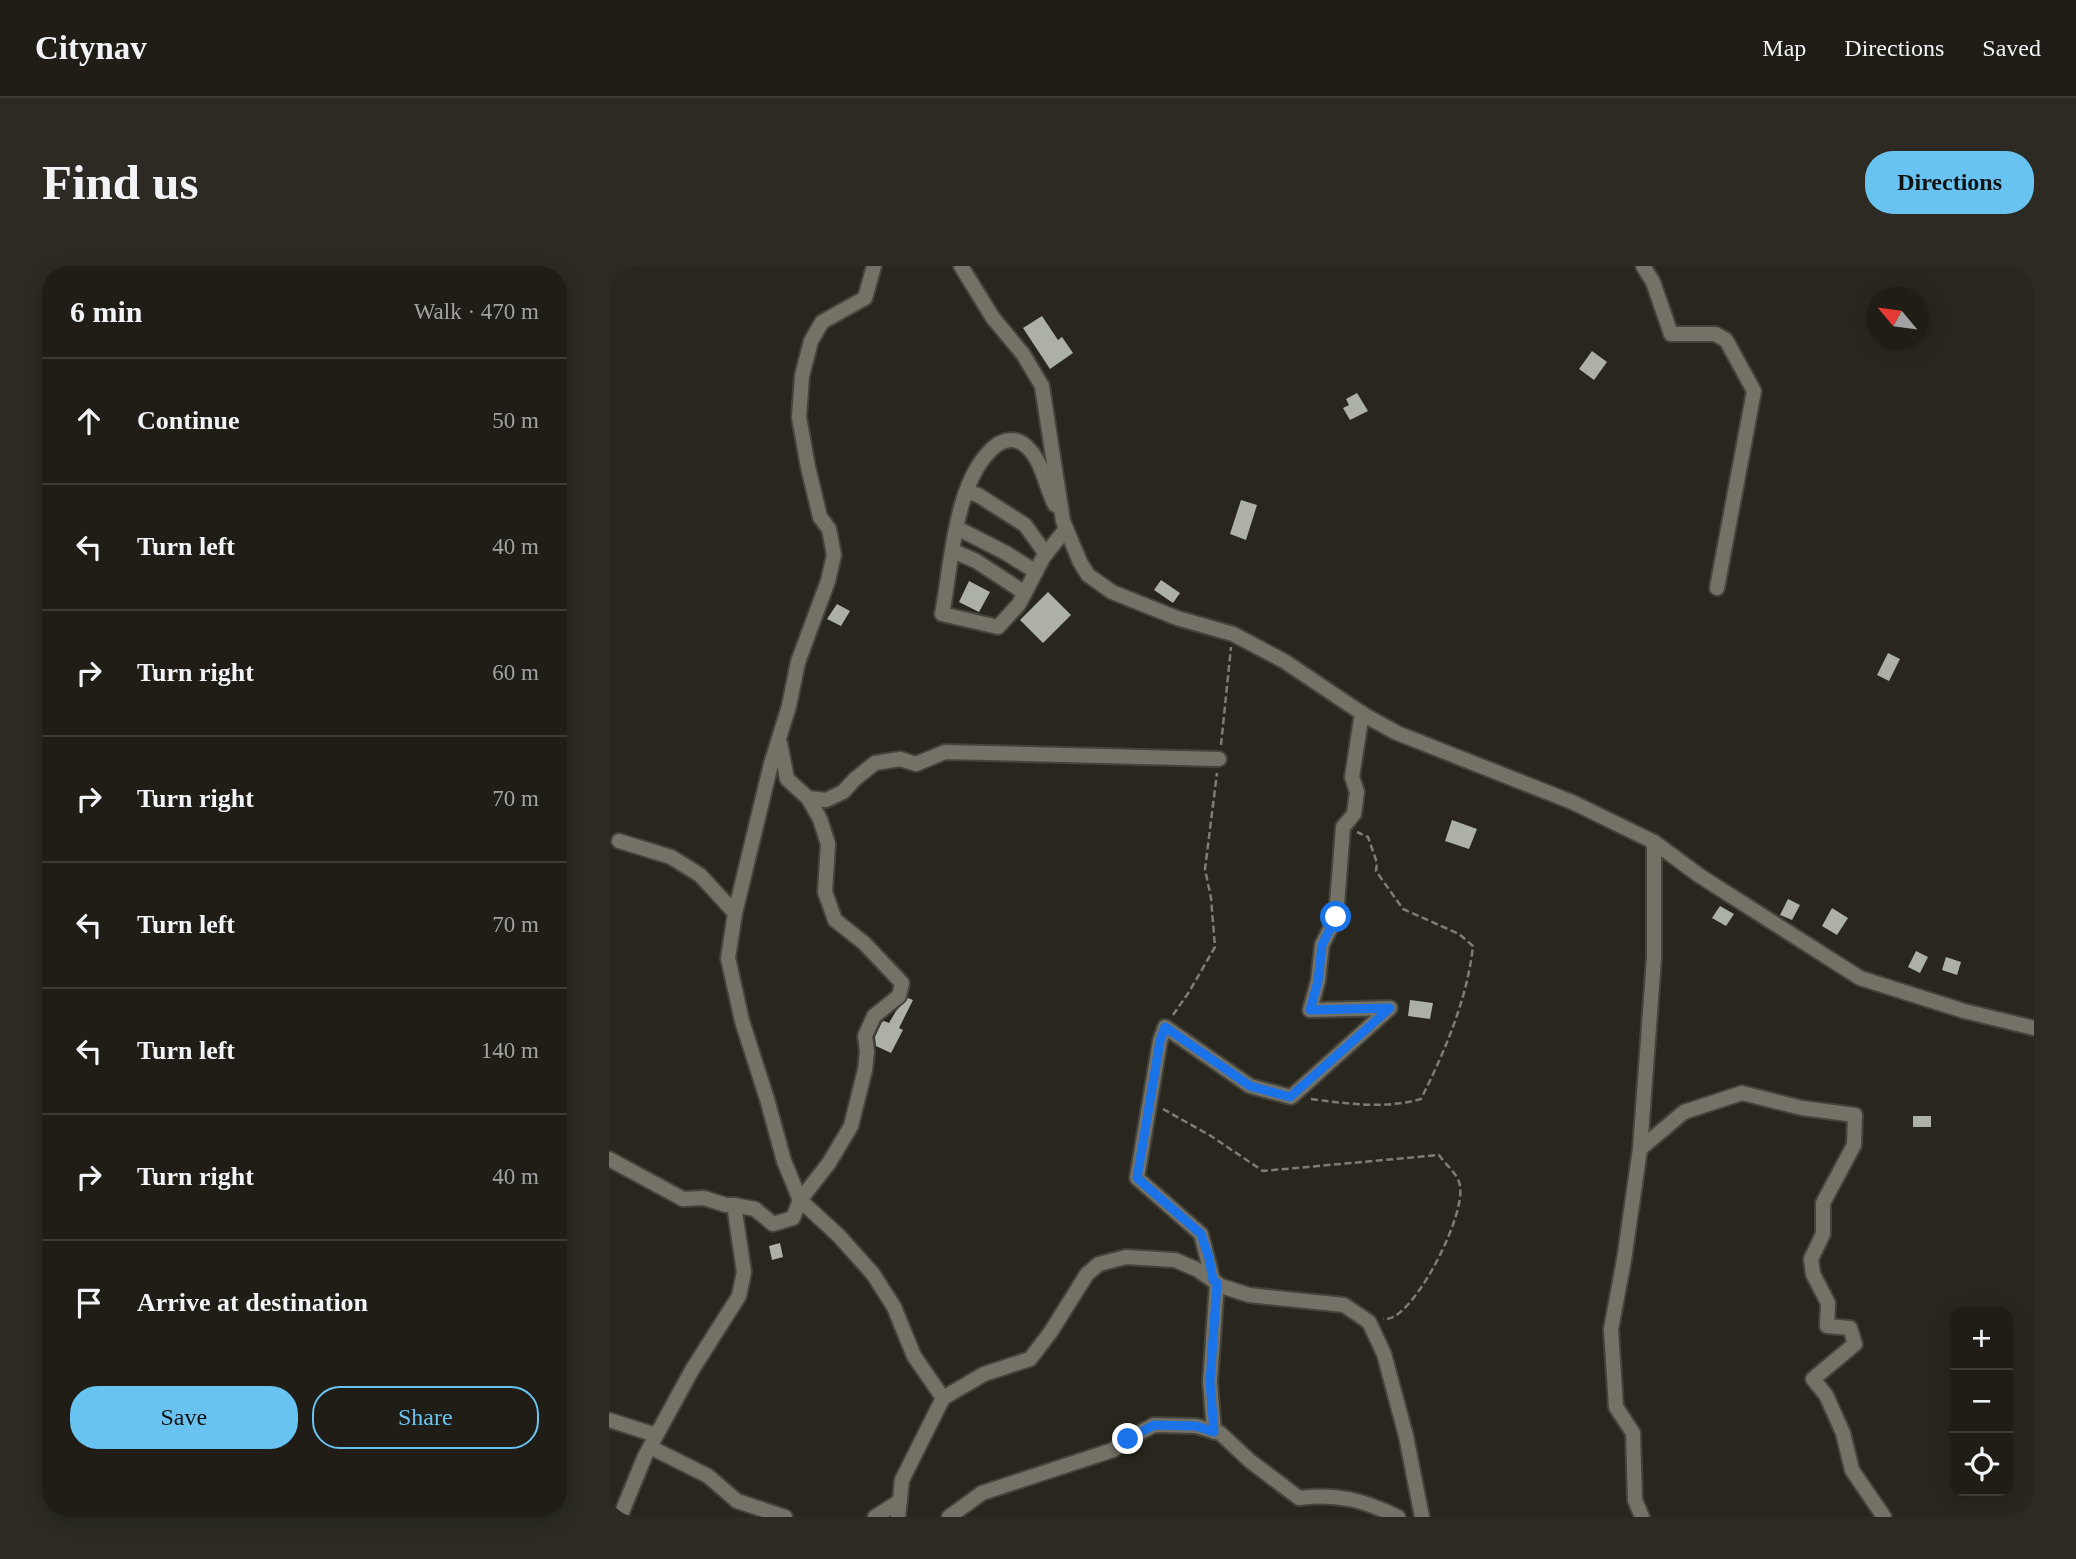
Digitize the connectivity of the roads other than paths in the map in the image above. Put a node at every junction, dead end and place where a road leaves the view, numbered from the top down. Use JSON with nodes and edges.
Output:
{"nodes":[{"id":1,"x":874,"y":266,"type":"edge"},
{"id":2,"x":961,"y":266,"type":"edge"},
{"id":3,"x":1643,"y":266,"type":"edge"},
{"id":4,"x":967,"y":492,"type":"junction"},
{"id":5,"x":1065,"y":525,"type":"junction"},
{"id":6,"x":957,"y":528,"type":"junction"},
{"id":7,"x":953,"y":551,"type":"junction"},
{"id":8,"x":1046,"y":554,"type":"junction"},
{"id":9,"x":1036,"y":572,"type":"junction"},
{"id":10,"x":1717,"y":588,"type":"dead end"},
{"id":11,"x":1025,"y":593,"type":"junction"},
{"id":12,"x":1362,"y":713,"type":"junction"},
{"id":13,"x":779,"y":738,"type":"junction"},
{"id":14,"x":1219,"y":760,"type":"road end"},
{"id":15,"x":808,"y":799,"type":"junction"},
{"id":16,"x":619,"y":841,"type":"dead end"},
{"id":17,"x":1654,"y":842,"type":"junction"},
{"id":18,"x":735,"y":912,"type":"junction"},
{"id":19,"x":2034,"y":1028,"type":"edge"},
{"id":20,"x":1640,"y":1149,"type":"junction"},
{"id":21,"x":609,"y":1159,"type":"edge"},
{"id":22,"x":800,"y":1200,"type":"junction"},
{"id":23,"x":734,"y":1205,"type":"junction"},
{"id":24,"x":1215,"y":1282,"type":"junction"},
{"id":25,"x":943,"y":1398,"type":"junction"},
{"id":26,"x":609,"y":1420,"type":"edge"},
{"id":27,"x":1214,"y":1432,"type":"junction"},
{"id":28,"x":653,"y":1441,"type":"junction"},
{"id":29,"x":899,"y":1501,"type":"junction"},
{"id":30,"x":620,"y":1517,"type":"edge"},
{"id":31,"x":785,"y":1517,"type":"edge"},
{"id":32,"x":875,"y":1517,"type":"edge"},
{"id":33,"x":898,"y":1517,"type":"edge"},
{"id":34,"x":949,"y":1517,"type":"edge"},
{"id":35,"x":1398,"y":1517,"type":"edge"},
{"id":36,"x":1422,"y":1517,"type":"edge"},
{"id":37,"x":1642,"y":1517,"type":"edge"},
{"id":38,"x":1884,"y":1517,"type":"edge"}],
"edges":[{"from":1,"to":13,"type":"street"},
{"from":2,"to":5,"type":"street"},
{"from":3,"to":10,"type":"street"},
{"from":4,"to":5,"type":"street"},
{"from":4,"to":6,"type":"street"},
{"from":4,"to":8,"type":"street"},
{"from":5,"to":8,"type":"street"},
{"from":5,"to":12,"type":"street"},
{"from":6,"to":7,"type":"street"},
{"from":6,"to":9,"type":"street"},
{"from":7,"to":11,"type":"street"},
{"from":7,"to":11,"type":"street"},
{"from":8,"to":9,"type":"street"},
{"from":9,"to":11,"type":"street"},
{"from":12,"to":17,"type":"street"},
{"from":12,"to":24,"type":"street"},
{"from":13,"to":15,"type":"street"},
{"from":13,"to":18,"type":"street"},
{"from":14,"to":15,"type":"street"},
{"from":15,"to":22,"type":"street"},
{"from":16,"to":18,"type":"street"},
{"from":17,"to":19,"type":"street"},
{"from":17,"to":20,"type":"street"},
{"from":18,"to":22,"type":"street"},
{"from":20,"to":37,"type":"street"},
{"from":20,"to":38,"type":"street"},
{"from":21,"to":23,"type":"street"},
{"from":22,"to":23,"type":"street"},
{"from":22,"to":25,"type":"street"},
{"from":23,"to":28,"type":"street"},
{"from":24,"to":25,"type":"street"},
{"from":24,"to":27,"type":"street"},
{"from":24,"to":36,"type":"street"},
{"from":25,"to":29,"type":"street"},
{"from":26,"to":28,"type":"street"},
{"from":27,"to":34,"type":"street"},
{"from":27,"to":35,"type":"street"},
{"from":28,"to":30,"type":"street"},
{"from":28,"to":31,"type":"street"},
{"from":29,"to":32,"type":"street"},
{"from":29,"to":33,"type":"street"}]}
